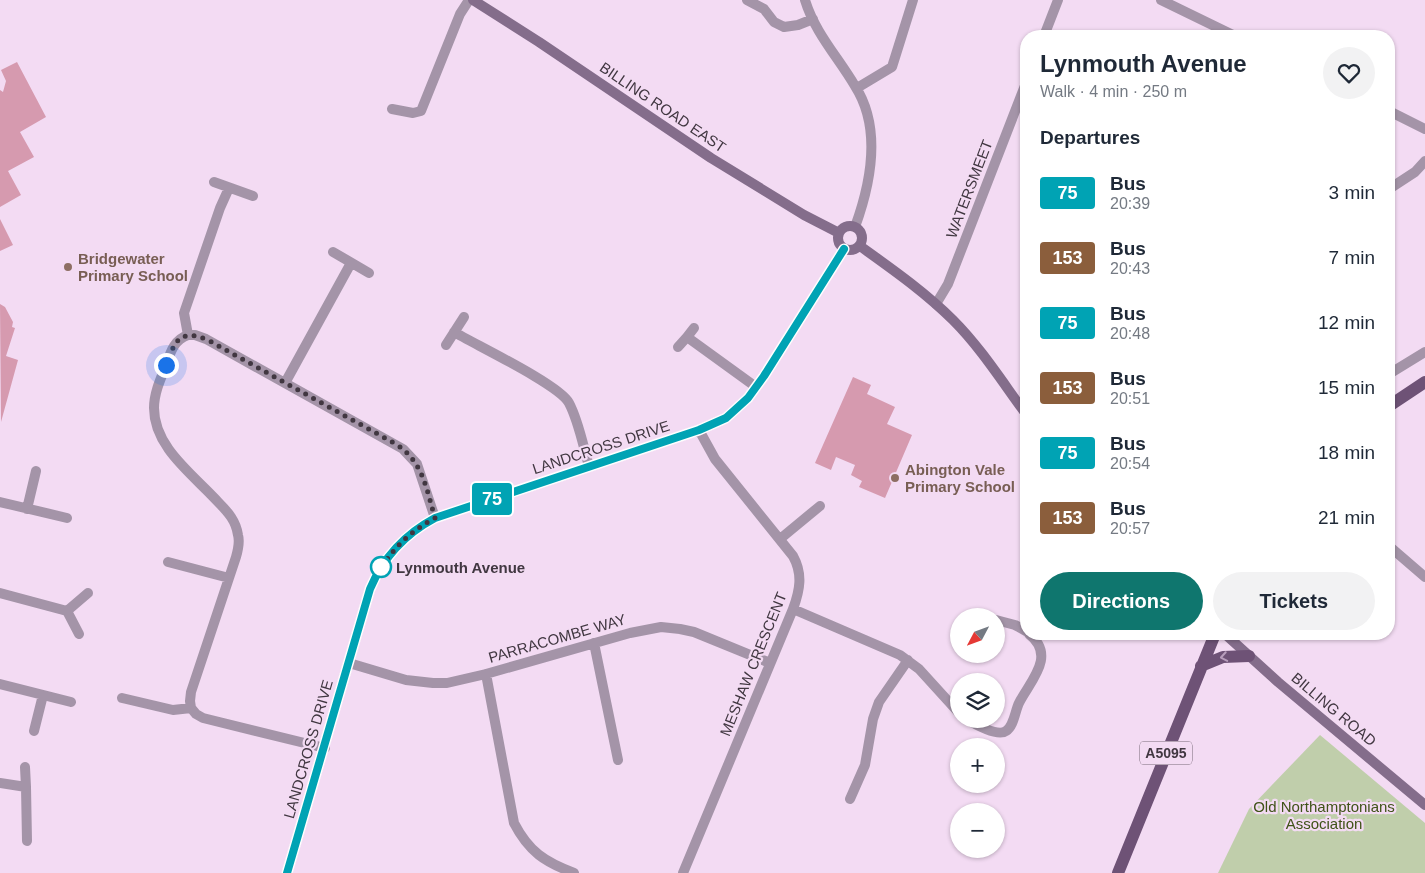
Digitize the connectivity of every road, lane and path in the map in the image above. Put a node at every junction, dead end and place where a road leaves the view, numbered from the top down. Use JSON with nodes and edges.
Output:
{"nodes":[{"id":1,"x":469,"y":0,"type":"edge"},
{"id":2,"x":473,"y":0,"type":"edge"},
{"id":3,"x":747,"y":0,"type":"edge"},
{"id":4,"x":805,"y":0,"type":"edge"},
{"id":5,"x":913,"y":0,"type":"edge"},
{"id":6,"x":1058,"y":0,"type":"edge"},
{"id":7,"x":1161,"y":0,"type":"edge"},
{"id":8,"x":813,"y":19,"type":"junction"},
{"id":9,"x":1046,"y":30,"type":"edge"},
{"id":10,"x":1224,"y":30,"type":"edge"},
{"id":11,"x":857,"y":88,"type":"junction"},
{"id":12,"x":1020,"y":106,"type":"edge"},
{"id":13,"x":392,"y":109,"type":"dead end"},
{"id":14,"x":1395,"y":114,"type":"edge"},
{"id":15,"x":1425,"y":129,"type":"edge"},
{"id":16,"x":1425,"y":161,"type":"edge"},
{"id":17,"x":214,"y":182,"type":"dead end"},
{"id":18,"x":1395,"y":185,"type":"edge"},
{"id":19,"x":229,"y":188,"type":"junction"},
{"id":20,"x":253,"y":196,"type":"dead end"},
{"id":21,"x":856,"y":227,"type":"junction"},
{"id":22,"x":839,"y":233,"type":"junction"},
{"id":23,"x":860,"y":246,"type":"junction"},
{"id":24,"x":844,"y":249,"type":"junction"},
{"id":25,"x":333,"y":252,"type":"dead end"},
{"id":26,"x":351,"y":263,"type":"junction"},
{"id":27,"x":369,"y":273,"type":"dead end"},
{"id":28,"x":936,"y":304,"type":"junction"},
{"id":29,"x":464,"y":317,"type":"dead end"},
{"id":30,"x":694,"y":328,"type":"dead end"},
{"id":31,"x":454,"y":332,"type":"junction"},
{"id":32,"x":188,"y":335,"type":"junction"},
{"id":33,"x":687,"y":337,"type":"junction"},
{"id":34,"x":446,"y":345,"type":"dead end"},
{"id":35,"x":678,"y":347,"type":"dead end"},
{"id":36,"x":1425,"y":352,"type":"edge"},
{"id":37,"x":1395,"y":370,"type":"edge"},
{"id":38,"x":1425,"y":382,"type":"edge"},
{"id":39,"x":285,"y":383,"type":"junction"},
{"id":40,"x":756,"y":387,"type":"junction"},
{"id":41,"x":1395,"y":402,"type":"edge"},
{"id":42,"x":1020,"y":406,"type":"edge"},
{"id":43,"x":699,"y":430,"type":"junction"},
{"id":44,"x":589,"y":466,"type":"junction"},
{"id":45,"x":36,"y":471,"type":"dead end"},
{"id":46,"x":0,"y":502,"type":"edge"},
{"id":47,"x":820,"y":506,"type":"dead end"},
{"id":48,"x":27,"y":509,"type":"junction"},
{"id":49,"x":67,"y":518,"type":"dead end"},
{"id":50,"x":435,"y":518,"type":"junction"},
{"id":51,"x":780,"y":539,"type":"junction"},
{"id":52,"x":1395,"y":551,"type":"edge"},
{"id":53,"x":168,"y":562,"type":"dead end"},
{"id":54,"x":1425,"y":577,"type":"edge"},
{"id":55,"x":229,"y":578,"type":"junction"},
{"id":56,"x":0,"y":593,"type":"edge"},
{"id":57,"x":88,"y":593,"type":"dead end"},
{"id":58,"x":793,"y":609,"type":"junction"},
{"id":59,"x":67,"y":611,"type":"junction"},
{"id":60,"x":1005,"y":622,"type":"edge"},
{"id":61,"x":1020,"y":628,"type":"edge"},
{"id":62,"x":78,"y":634,"type":"dead end"},
{"id":63,"x":1035,"y":640,"type":"edge"},
{"id":64,"x":1212,"y":640,"type":"edge"},
{"id":65,"x":1232,"y":640,"type":"edge"},
{"id":66,"x":594,"y":644,"type":"junction"},
{"id":67,"x":1249,"y":656,"type":"junction"},
{"id":68,"x":908,"y":660,"type":"junction"},
{"id":69,"x":349,"y":663,"type":"junction"},
{"id":70,"x":770,"y":663,"type":"junction"},
{"id":71,"x":1201,"y":666,"type":"junction"},
{"id":72,"x":486,"y":674,"type":"junction"},
{"id":73,"x":0,"y":684,"type":"edge"},
{"id":74,"x":43,"y":695,"type":"junction"},
{"id":75,"x":122,"y":698,"type":"dead end"},
{"id":76,"x":71,"y":702,"type":"dead end"},
{"id":77,"x":950,"y":704,"type":"edge"},
{"id":78,"x":191,"y":708,"type":"junction"},
{"id":79,"x":985,"y":728,"type":"edge"},
{"id":80,"x":34,"y":731,"type":"dead end"},
{"id":81,"x":325,"y":748,"type":"junction"},
{"id":82,"x":618,"y":760,"type":"dead end"},
{"id":83,"x":26,"y":767,"type":"dead end"},
{"id":84,"x":0,"y":783,"type":"edge"},
{"id":85,"x":26,"y":787,"type":"junction"},
{"id":86,"x":850,"y":799,"type":"dead end"},
{"id":87,"x":1425,"y":805,"type":"edge"},
{"id":88,"x":27,"y":841,"type":"dead end"},
{"id":89,"x":287,"y":873,"type":"edge"},
{"id":90,"x":574,"y":873,"type":"edge"},
{"id":91,"x":683,"y":873,"type":"edge"},
{"id":92,"x":1118,"y":873,"type":"edge"}],
"edges":[{"from":1,"to":13,"type":"street"},
{"from":2,"to":22,"type":"street","name":"BILLING ROAD EAST"},
{"from":3,"to":8,"type":"street"},
{"from":4,"to":8,"type":"street"},
{"from":5,"to":11,"type":"street"},
{"from":6,"to":9,"type":"street"},
{"from":7,"to":10,"type":"street"},
{"from":8,"to":11,"type":"street"},
{"from":11,"to":21,"type":"street"},
{"from":12,"to":28,"type":"street","name":"WATERSMEET"},
{"from":14,"to":15,"type":"street"},
{"from":16,"to":18,"type":"street"},
{"from":17,"to":19,"type":"street"},
{"from":19,"to":20,"type":"street"},
{"from":19,"to":32,"type":"street"},
{"from":21,"to":22,"type":"street"},
{"from":21,"to":23,"type":"street"},
{"from":22,"to":24,"type":"street"},
{"from":23,"to":24,"type":"street"},
{"from":23,"to":28,"type":"street"},
{"from":24,"to":40,"type":"street","name":"LANDCROSS DRIVE"},
{"from":25,"to":26,"type":"street"},
{"from":26,"to":27,"type":"street"},
{"from":26,"to":39,"type":"street"},
{"from":28,"to":42,"type":"street"},
{"from":29,"to":31,"type":"street"},
{"from":30,"to":33,"type":"street"},
{"from":31,"to":34,"type":"street"},
{"from":31,"to":44,"type":"street"},
{"from":32,"to":39,"type":"street"},
{"from":32,"to":55,"type":"street"},
{"from":33,"to":35,"type":"street"},
{"from":33,"to":40,"type":"street"},
{"from":36,"to":37,"type":"street"},
{"from":38,"to":41,"type":"main road"},
{"from":39,"to":50,"type":"street"},
{"from":40,"to":43,"type":"street","name":"LANDCROSS DRIVE"},
{"from":43,"to":44,"type":"street","name":"LANDCROSS DRIVE"},
{"from":43,"to":51,"type":"street","name":"MESHAW CRESCENT"},
{"from":44,"to":50,"type":"street","name":"LANDCROSS DRIVE"},
{"from":45,"to":48,"type":"street"},
{"from":46,"to":48,"type":"street"},
{"from":47,"to":51,"type":"street"},
{"from":48,"to":49,"type":"street"},
{"from":50,"to":69,"type":"street","name":"LANDCROSS DRIVE"},
{"from":51,"to":58,"type":"street","name":"MESHAW CRESCENT"},
{"from":52,"to":54,"type":"street"},
{"from":53,"to":55,"type":"street"},
{"from":55,"to":78,"type":"street"},
{"from":56,"to":59,"type":"street"},
{"from":57,"to":59,"type":"street"},
{"from":58,"to":68,"type":"street"},
{"from":58,"to":70,"type":"street","name":"MESHAW CRESCENT"},
{"from":59,"to":62,"type":"street"},
{"from":60,"to":61,"type":"street"},
{"from":63,"to":79,"type":"street"},
{"from":64,"to":71,"type":"main road","number":"A5095"},
{"from":65,"to":67,"type":"street","name":"BILLING ROAD"},
{"from":66,"to":70,"type":"street","name":"PARRACOMBE WAY"},
{"from":66,"to":72,"type":"street","name":"PARRACOMBE WAY"},
{"from":66,"to":82,"type":"street"},
{"from":67,"to":71,"type":"main road","one_way":true},
{"from":67,"to":87,"type":"street","name":"BILLING ROAD"},
{"from":68,"to":77,"type":"street"},
{"from":68,"to":86,"type":"street"},
{"from":69,"to":72,"type":"street","name":"PARRACOMBE WAY"},
{"from":69,"to":81,"type":"street","name":"LANDCROSS DRIVE"},
{"from":70,"to":91,"type":"street","name":"MESHAW CRESCENT"},
{"from":71,"to":92,"type":"main road","number":"A5095"},
{"from":72,"to":90,"type":"street"},
{"from":73,"to":74,"type":"street"},
{"from":74,"to":76,"type":"street"},
{"from":74,"to":80,"type":"street"},
{"from":75,"to":78,"type":"street"},
{"from":78,"to":81,"type":"street"},
{"from":81,"to":89,"type":"street","name":"LANDCROSS DRIVE"},
{"from":83,"to":85,"type":"street"},
{"from":84,"to":85,"type":"street"},
{"from":85,"to":88,"type":"street"}]}
